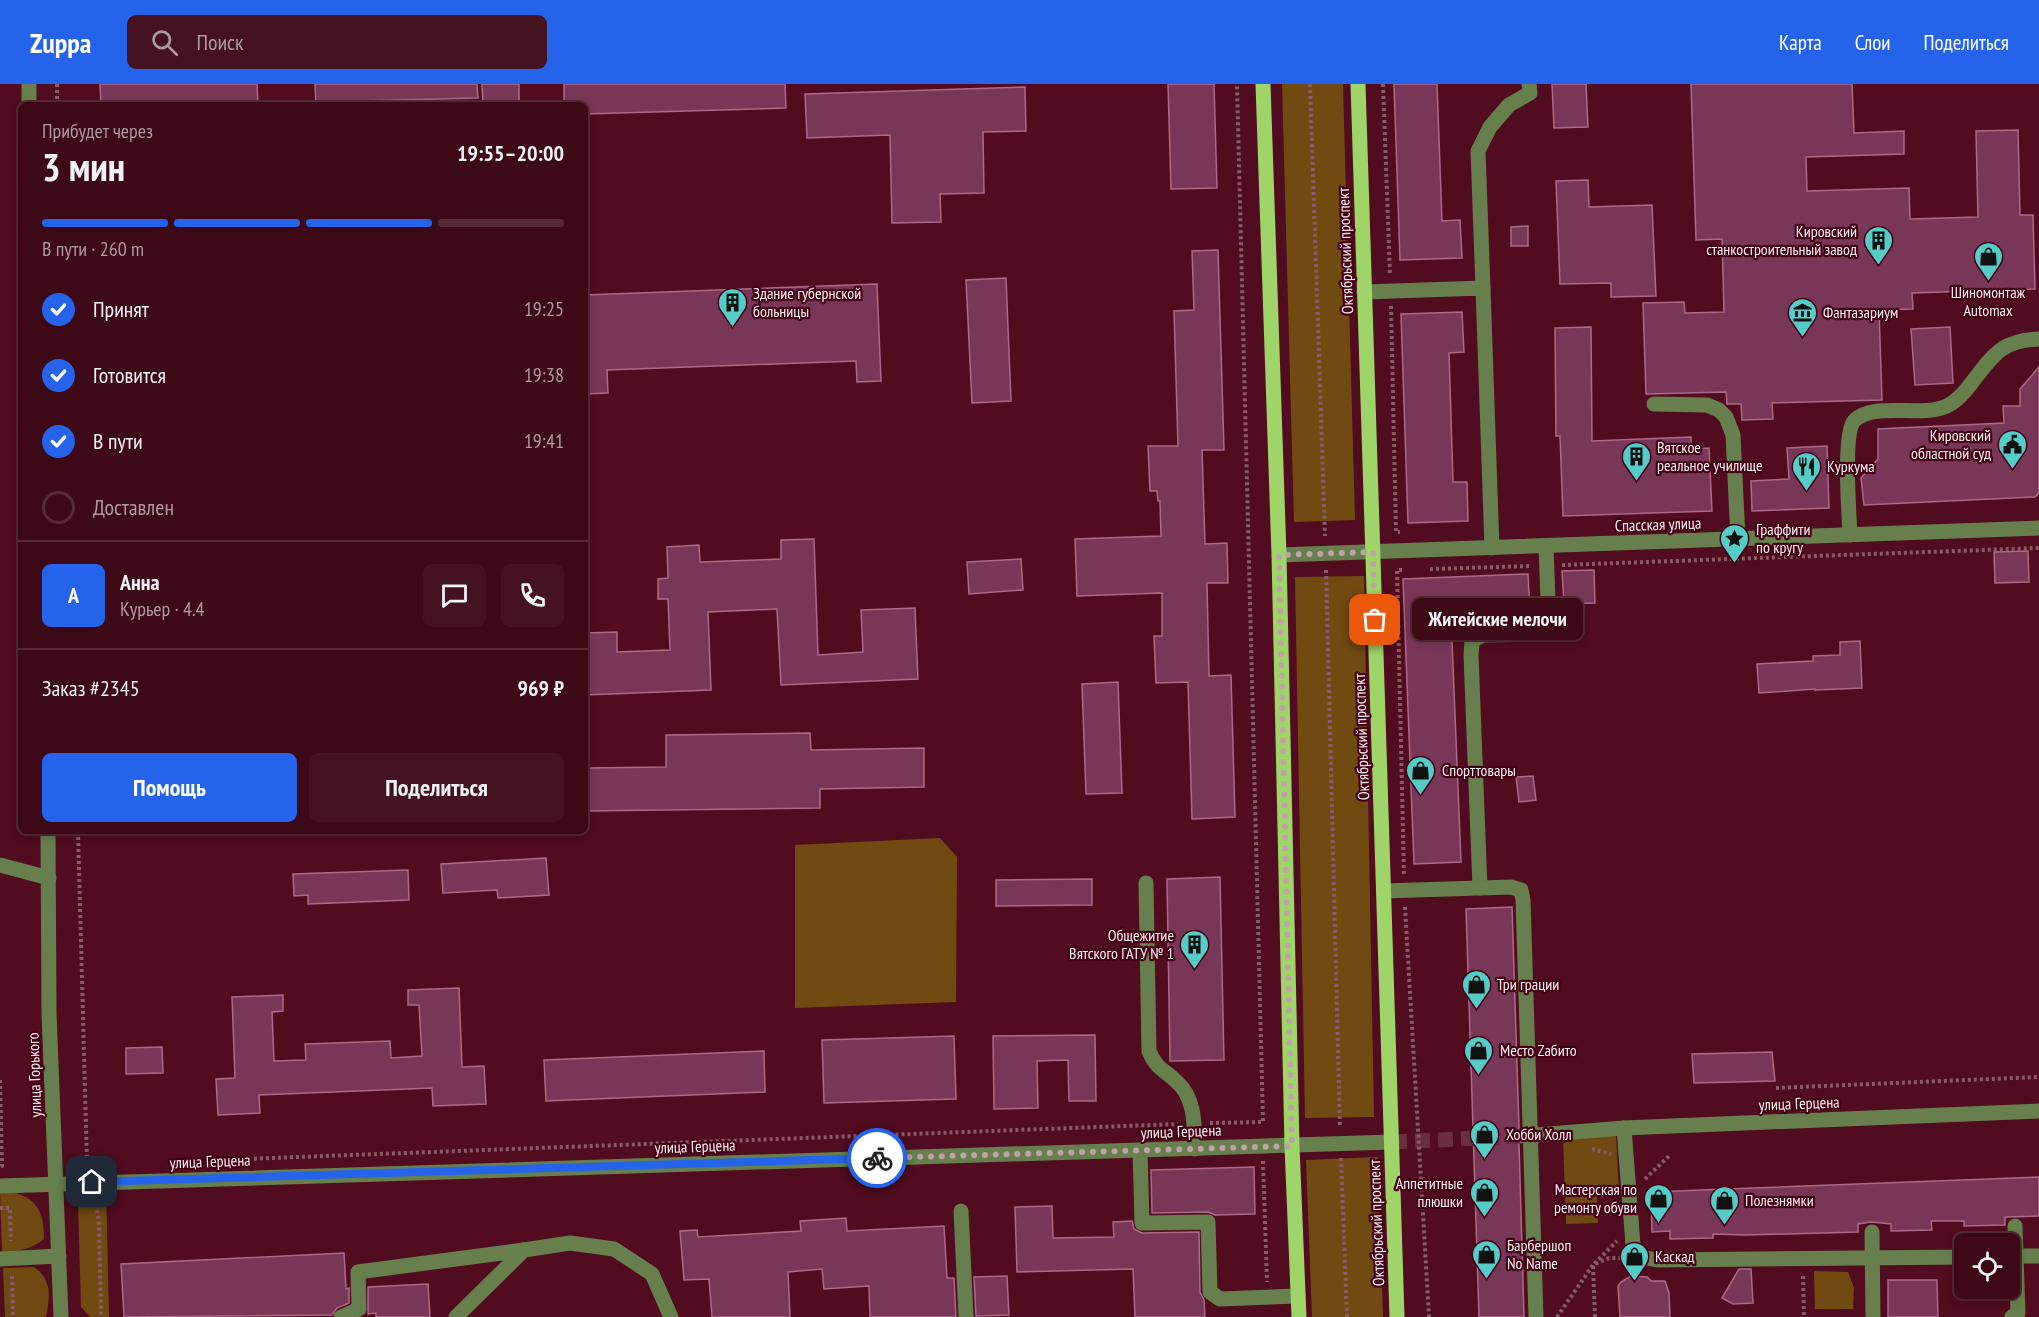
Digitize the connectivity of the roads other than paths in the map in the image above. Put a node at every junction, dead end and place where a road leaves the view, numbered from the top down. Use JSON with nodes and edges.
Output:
{"nodes":[{"id":1,"x":29,"y":84,"type":"edge"},
{"id":2,"x":1263,"y":84,"type":"edge"},
{"id":3,"x":1358,"y":84,"type":"edge"},
{"id":4,"x":1529,"y":84,"type":"edge"},
{"id":5,"x":29,"y":102,"type":"edge"},
{"id":6,"x":1483,"y":288,"type":"junction"},
{"id":7,"x":1364,"y":292,"type":"junction"},
{"id":8,"x":2039,"y":339,"type":"edge"},
{"id":9,"x":1654,"y":404,"type":"dead end"},
{"id":10,"x":2039,"y":528,"type":"edge"},
{"id":11,"x":1850,"y":535,"type":"junction"},
{"id":12,"x":1738,"y":539,"type":"junction"},
{"id":13,"x":1546,"y":546,"type":"junction"},
{"id":14,"x":1492,"y":548,"type":"junction"},
{"id":15,"x":1373,"y":552,"type":"junction"},
{"id":16,"x":1279,"y":555,"type":"junction"},
{"id":17,"x":48,"y":834,"type":"edge"},
{"id":18,"x":0,"y":865,"type":"edge"},
{"id":19,"x":49,"y":878,"type":"junction"},
{"id":20,"x":1146,"y":883,"type":"dead end"},
{"id":21,"x":1480,"y":888,"type":"junction"},
{"id":22,"x":1384,"y":891,"type":"junction"},
{"id":23,"x":2039,"y":1111,"type":"edge"},
{"id":24,"x":1624,"y":1128,"type":"junction"},
{"id":25,"x":1527,"y":1136,"type":"junction"},
{"id":26,"x":1392,"y":1142,"type":"junction"},
{"id":27,"x":1292,"y":1146,"type":"junction"},
{"id":28,"x":1195,"y":1149,"type":"junction"},
{"id":29,"x":1140,"y":1150,"type":"junction"},
{"id":30,"x":57,"y":1183,"type":"junction"},
{"id":31,"x":0,"y":1186,"type":"edge"},
{"id":32,"x":961,"y":1211,"type":"dead end"},
{"id":33,"x":2015,"y":1226,"type":"dead end"},
{"id":34,"x":1872,"y":1232,"type":"dead end"},
{"id":35,"x":2015,"y":1233,"type":"edge"},
{"id":36,"x":524,"y":1250,"type":"junction"},
{"id":37,"x":59,"y":1256,"type":"junction"},
{"id":38,"x":2020,"y":1256,"type":"edge"},
{"id":39,"x":2039,"y":1256,"type":"edge"},
{"id":40,"x":1954,"y":1257,"type":"edge"},
{"id":41,"x":0,"y":1258,"type":"edge"},
{"id":42,"x":1872,"y":1258,"type":"junction"},
{"id":43,"x":1298,"y":1296,"type":"junction"},
{"id":44,"x":2017,"y":1299,"type":"edge"},
{"id":45,"x":61,"y":1317,"type":"edge"},
{"id":46,"x":341,"y":1317,"type":"edge"},
{"id":47,"x":456,"y":1317,"type":"edge"},
{"id":48,"x":671,"y":1317,"type":"edge"},
{"id":49,"x":966,"y":1317,"type":"edge"},
{"id":50,"x":1299,"y":1317,"type":"edge"},
{"id":51,"x":1397,"y":1317,"type":"edge"},
{"id":52,"x":1536,"y":1317,"type":"edge"},
{"id":53,"x":1873,"y":1317,"type":"edge"},
{"id":54,"x":2012,"y":1317,"type":"edge"}],
"edges":[{"from":1,"to":5,"type":"street"},
{"from":2,"to":16,"type":"main road"},
{"from":3,"to":7,"type":"main road","name":"Октябрьский проспект"},
{"from":4,"to":6,"type":"street"},
{"from":6,"to":7,"type":"street"},
{"from":6,"to":14,"type":"street"},
{"from":7,"to":15,"type":"main road","name":"Октябрьский проспект"},
{"from":8,"to":11,"type":"street"},
{"from":9,"to":12,"type":"street"},
{"from":10,"to":11,"type":"street","name":"Спасская улица"},
{"from":11,"to":12,"type":"street","name":"Спасская улица"},
{"from":12,"to":13,"type":"street","name":"Спасская улица"},
{"from":13,"to":14,"type":"street","name":"Спасская улица"},
{"from":13,"to":21,"type":"street"},
{"from":14,"to":15,"type":"street","name":"Спасская улица"},
{"from":15,"to":16,"type":"street","name":"Спасская улица"},
{"from":15,"to":22,"type":"main road","name":"Октябрьский проспект"},
{"from":16,"to":27,"type":"main road"},
{"from":17,"to":19,"type":"street","name":"улица Горького"},
{"from":18,"to":19,"type":"street"},
{"from":19,"to":30,"type":"street","name":"улица Горького"},
{"from":20,"to":28,"type":"street"},
{"from":21,"to":22,"type":"street"},
{"from":21,"to":25,"type":"street"},
{"from":22,"to":26,"type":"main road","name":"Октябрьский проспект"},
{"from":23,"to":24,"type":"street","name":"улица Герцена"},
{"from":24,"to":25,"type":"street","name":"улица Герцена"},
{"from":24,"to":42,"type":"street"},
{"from":25,"to":52,"type":"street"},
{"from":26,"to":27,"type":"street","name":"улица Герцена"},
{"from":26,"to":51,"type":"main road","name":"Октябрьский проспект"},
{"from":27,"to":28,"type":"street","name":"улица Герцена"},
{"from":27,"to":43,"type":"main road"},
{"from":28,"to":29,"type":"street","name":"улица Герцена"},
{"from":29,"to":30,"type":"street","name":"улица Герцена"},
{"from":29,"to":43,"type":"street"},
{"from":30,"to":31,"type":"street","name":"улица Герцена"},
{"from":30,"to":37,"type":"street","name":"улица Горького"},
{"from":32,"to":49,"type":"street"},
{"from":33,"to":35,"type":"street"},
{"from":34,"to":42,"type":"street"},
{"from":36,"to":46,"type":"street"},
{"from":36,"to":47,"type":"street"},
{"from":36,"to":48,"type":"street"},
{"from":37,"to":41,"type":"street"},
{"from":37,"to":45,"type":"street","name":"улица Горького"},
{"from":38,"to":39,"type":"street"},
{"from":40,"to":42,"type":"street"},
{"from":42,"to":53,"type":"street"},
{"from":43,"to":50,"type":"main road"},
{"from":44,"to":54,"type":"street"}]}
